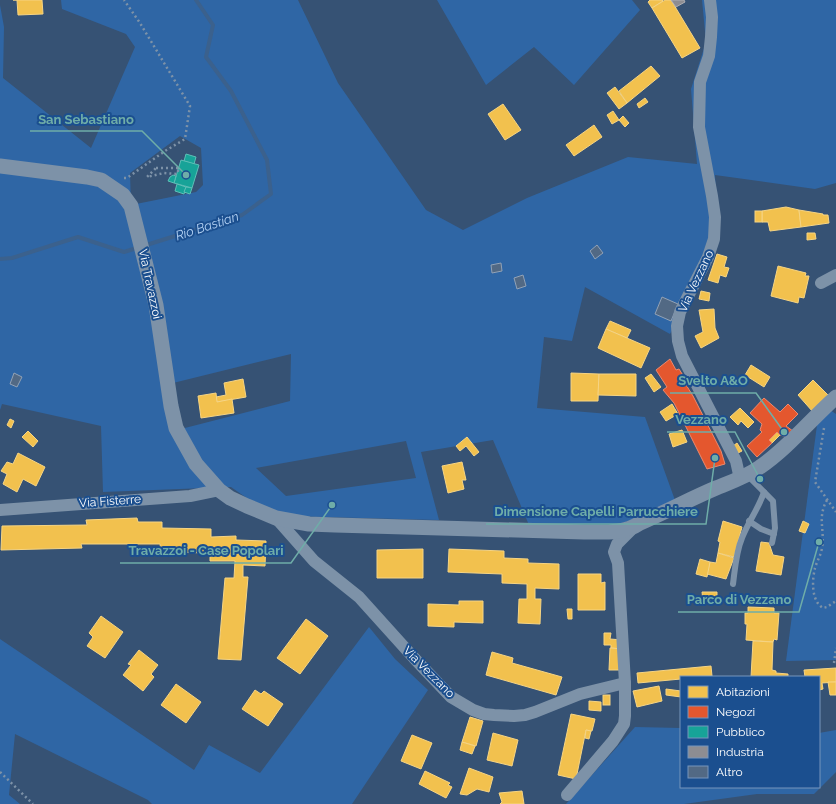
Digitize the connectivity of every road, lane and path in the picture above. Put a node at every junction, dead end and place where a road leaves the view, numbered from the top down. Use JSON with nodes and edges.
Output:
{"nodes":[{"id":1,"x":124,"y":0,"type":"edge"},
{"id":2,"x":710,"y":0,"type":"edge"},
{"id":3,"x":0,"y":166,"type":"edge"},
{"id":4,"x":156,"y":168,"type":"joint"},
{"id":5,"x":101,"y":180,"type":"junction"},
{"id":6,"x":836,"y":275,"type":"edge"},
{"id":7,"x":821,"y":283,"type":"dead end"},
{"id":8,"x":836,"y":397,"type":"edge"},
{"id":9,"x":816,"y":414,"type":"junction"},
{"id":10,"x":743,"y":477,"type":"junction"},
{"id":11,"x":219,"y":490,"type":"junction"},
{"id":12,"x":764,"y":492,"type":"junction"},
{"id":13,"x":827,"y":500,"type":"junction"},
{"id":14,"x":0,"y":510,"type":"edge"},
{"id":15,"x":836,"y":512,"type":"edge"},
{"id":16,"x":276,"y":518,"type":"junction"},
{"id":17,"x":749,"y":522,"type":"junction"},
{"id":18,"x":633,"y":528,"type":"junction"},
{"id":19,"x":774,"y":534,"type":"junction"},
{"id":20,"x":772,"y":543,"type":"dead end"},
{"id":21,"x":733,"y":584,"type":"dead end"},
{"id":22,"x":836,"y":601,"type":"edge"},
{"id":23,"x":836,"y":648,"type":"edge"},
{"id":24,"x":834,"y":663,"type":"dead end"},
{"id":25,"x":625,"y":683,"type":"junction"},
{"id":26,"x":0,"y":772,"type":"edge"},
{"id":27,"x":568,"y":795,"type":"dead end"},
{"id":28,"x":33,"y":804,"type":"edge"}],
"edges":[{"from":1,"to":5,"type":"path"},
{"from":2,"to":10,"type":"street","name":"Via Vezzano"},
{"from":3,"to":5,"type":"street","name":"Via Travazzoi"},
{"from":4,"to":4,"type":"path"},
{"from":5,"to":11,"type":"street","name":"Via Travazzoi"},
{"from":6,"to":7,"type":"street"},
{"from":8,"to":9,"type":"street","name":"Via Vezzano"},
{"from":9,"to":10,"type":"street","name":"Via Vezzano"},
{"from":9,"to":13,"type":"path"},
{"from":10,"to":12,"type":"lane"},
{"from":10,"to":18,"type":"street","name":"Via Vezzano"},
{"from":11,"to":14,"type":"street","name":"Via Fisterre"},
{"from":11,"to":16,"type":"street","name":"Via Vezzano"},
{"from":12,"to":17,"type":"lane"},
{"from":12,"to":19,"type":"lane"},
{"from":13,"to":15,"type":"path"},
{"from":13,"to":22,"type":"path"},
{"from":16,"to":18,"type":"street","name":"Via Vezzano"},
{"from":16,"to":25,"type":"street","name":"Via Vezzano"},
{"from":17,"to":19,"type":"lane"},
{"from":17,"to":21,"type":"lane"},
{"from":18,"to":25,"type":"street","name":"Via Vezzano"},
{"from":19,"to":20,"type":"lane"},
{"from":23,"to":24,"type":"path"},
{"from":25,"to":27,"type":"street","name":"Via Vezzano"},
{"from":26,"to":28,"type":"path"}]}
